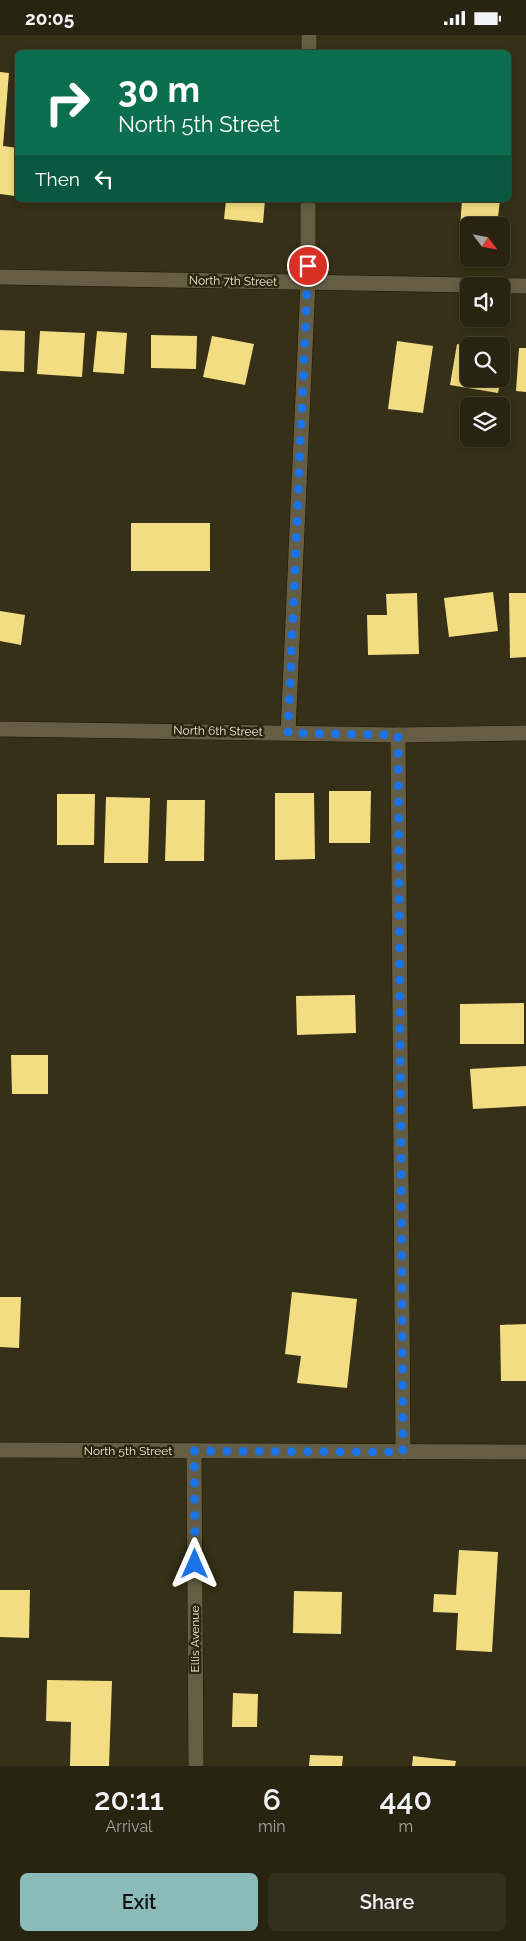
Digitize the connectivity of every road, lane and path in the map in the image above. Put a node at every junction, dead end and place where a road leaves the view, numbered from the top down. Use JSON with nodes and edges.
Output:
{"nodes":[{"id":1,"x":309,"y":35,"type":"edge"},
{"id":2,"x":309,"y":50,"type":"edge"},
{"id":3,"x":308,"y":202,"type":"edge"},
{"id":4,"x":0,"y":277,"type":"edge"},
{"id":5,"x":308,"y":282,"type":"junction"},
{"id":6,"x":526,"y":286,"type":"edge"},
{"id":7,"x":0,"y":729,"type":"edge"},
{"id":8,"x":288,"y":733,"type":"junction"},
{"id":9,"x":526,"y":733,"type":"edge"},
{"id":10,"x":398,"y":735,"type":"junction"},
{"id":11,"x":0,"y":1450,"type":"edge"},
{"id":12,"x":194,"y":1451,"type":"junction"},
{"id":13,"x":403,"y":1452,"type":"junction"},
{"id":14,"x":526,"y":1452,"type":"edge"},
{"id":15,"x":196,"y":1766,"type":"edge"}],
"edges":[{"from":1,"to":2,"type":"street"},
{"from":3,"to":5,"type":"street"},
{"from":4,"to":5,"type":"street","name":"North 7th Street"},
{"from":5,"to":6,"type":"street","name":"North 7th Street"},
{"from":5,"to":8,"type":"street"},
{"from":7,"to":8,"type":"street","name":"North 6th Street"},
{"from":8,"to":10,"type":"street","name":"North 6th Street"},
{"from":9,"to":10,"type":"street","name":"North 6th Street"},
{"from":10,"to":13,"type":"street"},
{"from":11,"to":12,"type":"street","name":"North 5th Street"},
{"from":12,"to":13,"type":"street","name":"North 5th Street"},
{"from":12,"to":15,"type":"street","name":"Ellis Avenue"},
{"from":13,"to":14,"type":"street","name":"North 5th Street"}]}
